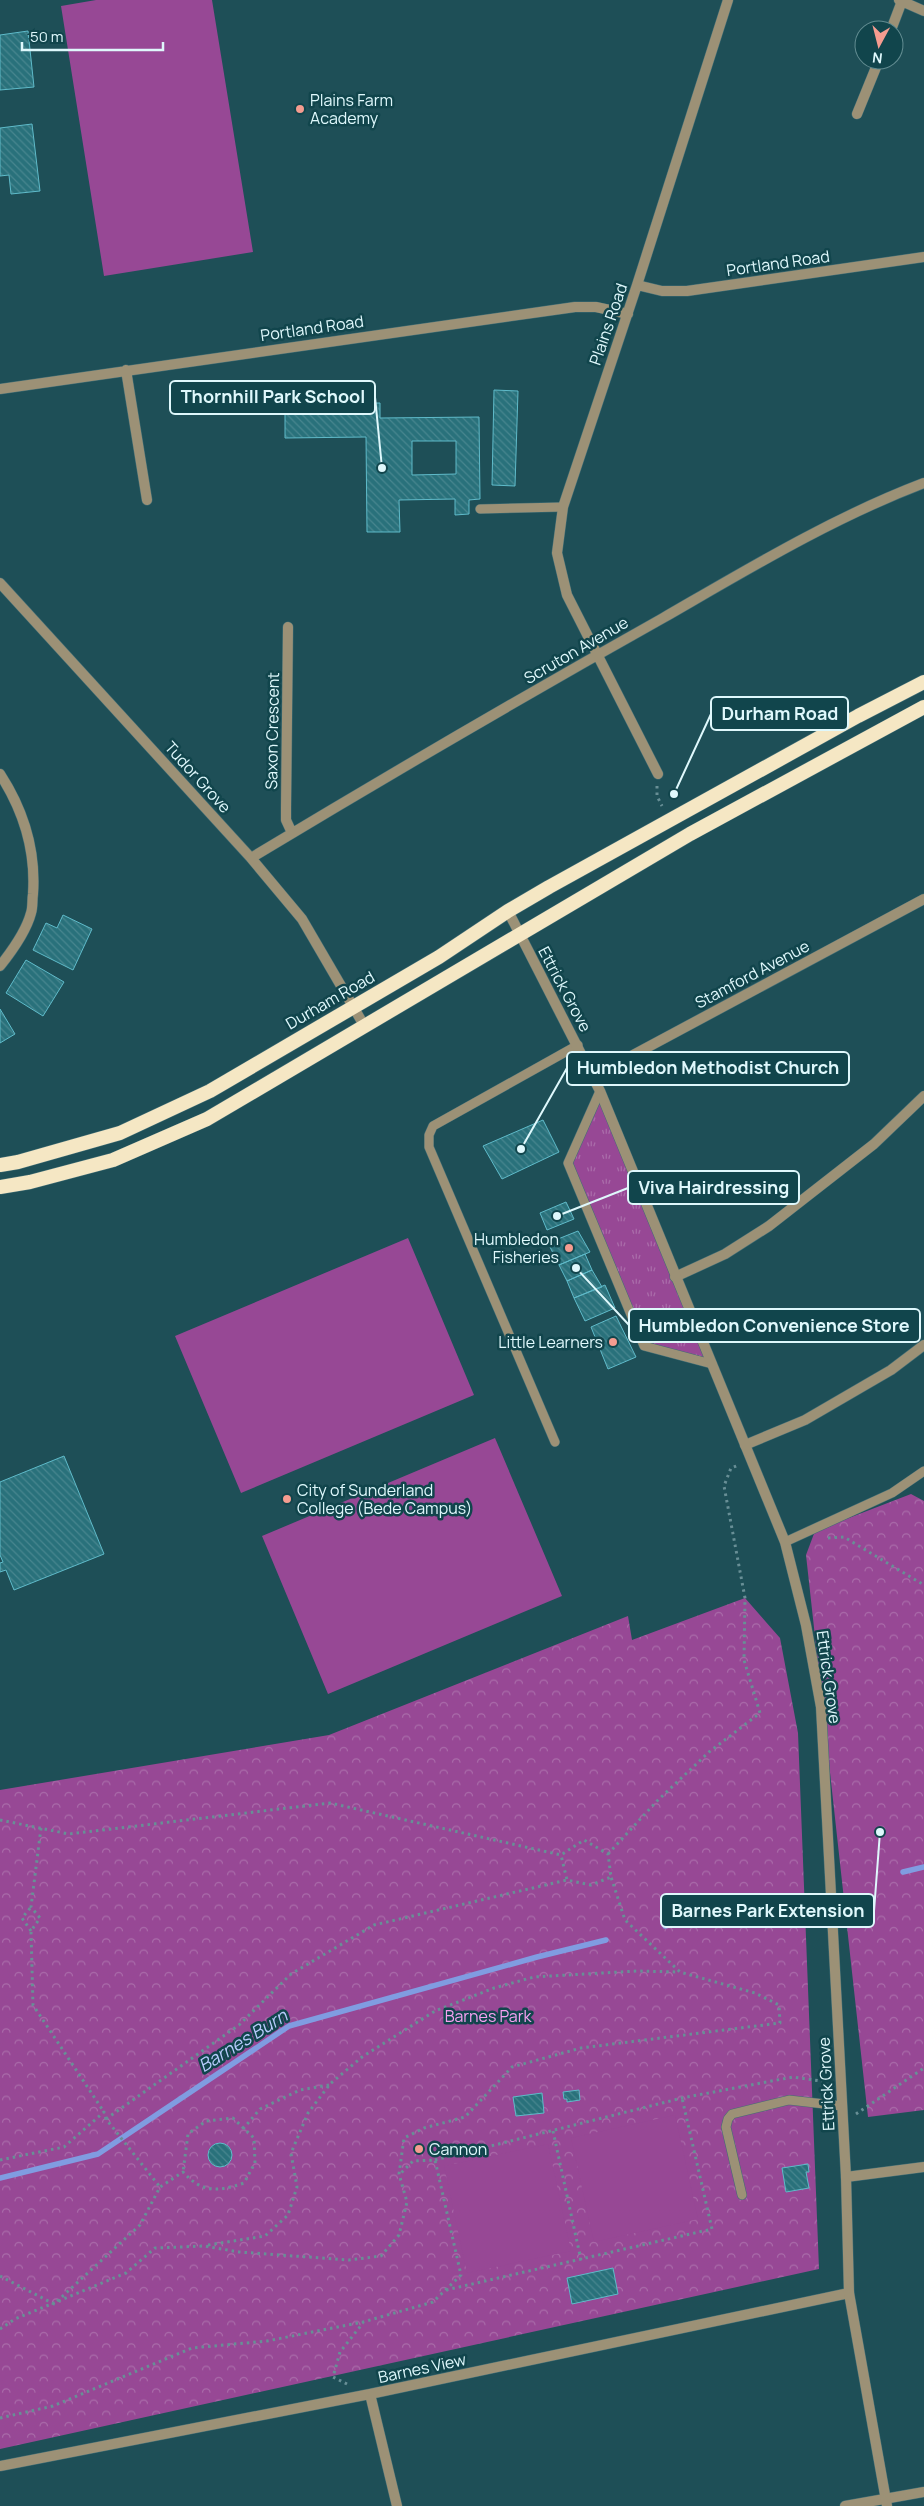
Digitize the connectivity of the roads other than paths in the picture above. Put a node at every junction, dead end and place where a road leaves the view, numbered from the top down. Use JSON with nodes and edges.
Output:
{"nodes":[{"id":1,"x":728,"y":0,"type":"edge"},
{"id":2,"x":901,"y":1,"type":"edge"},
{"id":3,"x":924,"y":11,"type":"edge"},
{"id":4,"x":894,"y":20,"type":"edge"},
{"id":5,"x":875,"y":70,"type":"edge"},
{"id":6,"x":857,"y":114,"type":"dead end"},
{"id":7,"x":924,"y":257,"type":"edge"},
{"id":8,"x":638,"y":285,"type":"junction"},
{"id":9,"x":628,"y":314,"type":"junction"},
{"id":10,"x":126,"y":370,"type":"junction"},
{"id":11,"x":0,"y":388,"type":"edge"},
{"id":12,"x":924,"y":482,"type":"edge"},
{"id":13,"x":147,"y":500,"type":"dead end"},
{"id":14,"x":563,"y":507,"type":"junction"},
{"id":15,"x":480,"y":509,"type":"dead end"},
{"id":16,"x":0,"y":583,"type":"edge"},
{"id":17,"x":288,"y":627,"type":"dead end"},
{"id":18,"x":596,"y":655,"type":"junction"},
{"id":19,"x":924,"y":682,"type":"edge"},
{"id":20,"x":924,"y":707,"type":"edge"},
{"id":21,"x":0,"y":774,"type":"edge"},
{"id":22,"x":658,"y":774,"type":"road end"},
{"id":23,"x":292,"y":833,"type":"junction"},
{"id":24,"x":251,"y":858,"type":"junction"},
{"id":25,"x":924,"y":899,"type":"edge"},
{"id":26,"x":508,"y":911,"type":"junction"},
{"id":27,"x":519,"y":933,"type":"junction"},
{"id":28,"x":0,"y":966,"type":"edge"},
{"id":29,"x":353,"y":1007,"type":"junction"},
{"id":30,"x":365,"y":1027,"type":"junction"},
{"id":31,"x":578,"y":1045,"type":"junction"},
{"id":32,"x":594,"y":1076,"type":"junction"},
{"id":33,"x":600,"y":1090,"type":"junction"},
{"id":34,"x":924,"y":1096,"type":"edge"},
{"id":35,"x":0,"y":1165,"type":"edge"},
{"id":36,"x":0,"y":1187,"type":"edge"},
{"id":37,"x":675,"y":1276,"type":"junction"},
{"id":38,"x":924,"y":1345,"type":"edge"},
{"id":39,"x":712,"y":1364,"type":"junction"},
{"id":40,"x":554,"y":1442,"type":"dead end"},
{"id":41,"x":745,"y":1444,"type":"junction"},
{"id":42,"x":924,"y":1471,"type":"edge"},
{"id":43,"x":785,"y":1542,"type":"junction"},
{"id":44,"x":842,"y":2106,"type":"junction"},
{"id":45,"x":924,"y":2167,"type":"edge"},
{"id":46,"x":846,"y":2177,"type":"junction"},
{"id":47,"x":742,"y":2195,"type":"dead end"},
{"id":48,"x":849,"y":2293,"type":"junction"},
{"id":49,"x":370,"y":2394,"type":"junction"},
{"id":50,"x":0,"y":2466,"type":"edge"},
{"id":51,"x":924,"y":2492,"type":"edge"},
{"id":52,"x":887,"y":2502,"type":"edge"},
{"id":53,"x":397,"y":2506,"type":"edge"},
{"id":54,"x":845,"y":2506,"type":"edge"}],
"edges":[{"from":1,"to":8,"type":"street","name":"Plains Road"},
{"from":2,"to":3,"type":"street"},
{"from":2,"to":4,"type":"street"},
{"from":5,"to":6,"type":"street"},
{"from":7,"to":8,"type":"street","name":"Portland Road"},
{"from":8,"to":9,"type":"street","name":"Plains Road"},
{"from":9,"to":10,"type":"street","name":"Portland Road"},
{"from":9,"to":14,"type":"street","name":"Plains Road"},
{"from":10,"to":11,"type":"street","name":"Portland Road"},
{"from":10,"to":13,"type":"street"},
{"from":12,"to":18,"type":"street","name":"Scruton Avenue"},
{"from":14,"to":15,"type":"lane"},
{"from":14,"to":18,"type":"street","name":"Plains Road"},
{"from":16,"to":24,"type":"street","name":"Tudor Grove"},
{"from":17,"to":23,"type":"street","name":"Saxon Crescent"},
{"from":18,"to":22,"type":"street","name":"Plains Road"},
{"from":18,"to":23,"type":"street","name":"Scruton Avenue"},
{"from":19,"to":26,"type":"highway","name":"Durham Road"},
{"from":20,"to":27,"type":"highway"},
{"from":21,"to":28,"type":"street"},
{"from":23,"to":24,"type":"street","name":"Scruton Avenue"},
{"from":24,"to":29,"type":"street","name":"Tudor Grove"},
{"from":25,"to":32,"type":"street","name":"Stamford Avenue"},
{"from":26,"to":27,"type":"street","name":"Ettrick Grove"},
{"from":26,"to":29,"type":"highway","name":"Durham Road"},
{"from":27,"to":30,"type":"highway"},
{"from":27,"to":31,"type":"street","name":"Ettrick Grove"},
{"from":29,"to":30,"type":"street","name":"Tudor Grove"},
{"from":29,"to":35,"type":"highway","name":"Durham Road"},
{"from":30,"to":36,"type":"highway"},
{"from":31,"to":32,"type":"street","name":"Ettrick Grove"},
{"from":31,"to":40,"type":"lane"},
{"from":32,"to":33,"type":"street","name":"Ettrick Grove"},
{"from":33,"to":37,"type":"street","name":"Ettrick Grove"},
{"from":33,"to":39,"type":"lane"},
{"from":34,"to":37,"type":"street"},
{"from":37,"to":39,"type":"street","name":"Ettrick Grove"},
{"from":38,"to":41,"type":"street"},
{"from":39,"to":41,"type":"street","name":"Ettrick Grove"},
{"from":41,"to":43,"type":"street","name":"Ettrick Grove"},
{"from":42,"to":43,"type":"lane"},
{"from":43,"to":44,"type":"street","name":"Ettrick Grove"},
{"from":44,"to":46,"type":"street","name":"Ettrick Grove"},
{"from":44,"to":47,"type":"lane"},
{"from":45,"to":46,"type":"street"},
{"from":46,"to":48,"type":"street","name":"Ettrick Grove"},
{"from":48,"to":49,"type":"street","name":"Barnes View"},
{"from":48,"to":52,"type":"street","name":"Ettrick Grove"},
{"from":49,"to":50,"type":"street","name":"Barnes View"},
{"from":49,"to":53,"type":"street"},
{"from":51,"to":52,"type":"street"},
{"from":52,"to":54,"type":"street"}]}
